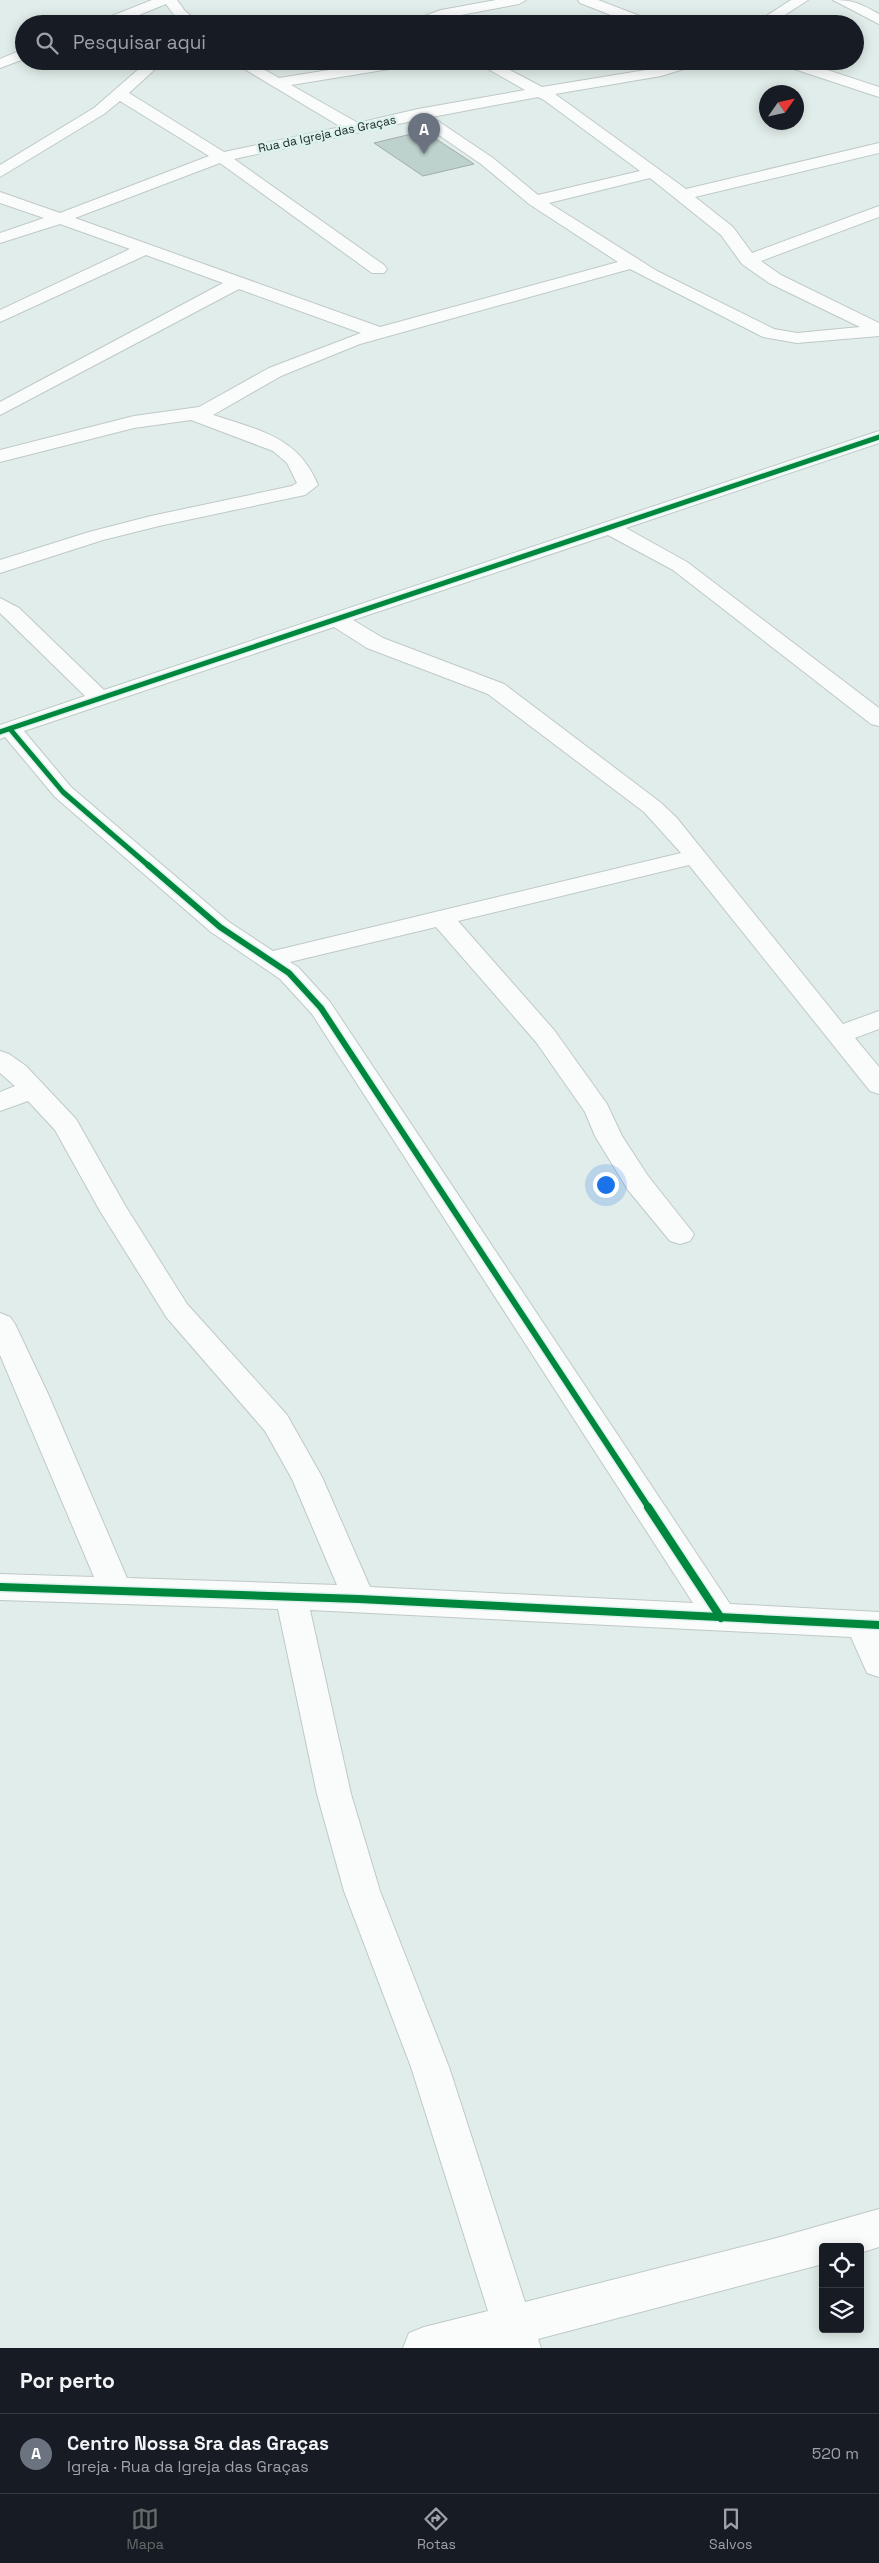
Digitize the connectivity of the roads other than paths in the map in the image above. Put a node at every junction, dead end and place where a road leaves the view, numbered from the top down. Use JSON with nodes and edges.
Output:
{"nodes":[{"id":1,"x":165,"y":0,"type":"edge"},
{"id":2,"x":170,"y":0,"type":"edge"},
{"id":3,"x":519,"y":0,"type":"edge"},
{"id":4,"x":585,"y":0,"type":"edge"},
{"id":5,"x":801,"y":0,"type":"edge"},
{"id":6,"x":840,"y":0,"type":"edge"},
{"id":7,"x":855,"y":6,"type":"junction"},
{"id":8,"x":879,"y":8,"type":"edge"},
{"id":9,"x":127,"y":15,"type":"edge"},
{"id":10,"x":176,"y":15,"type":"edge"},
{"id":11,"x":439,"y":15,"type":"edge"},
{"id":12,"x":624,"y":15,"type":"edge"},
{"id":13,"x":776,"y":15,"type":"edge"},
{"id":14,"x":879,"y":20,"type":"edge"},
{"id":15,"x":15,"y":57,"type":"edge"},
{"id":16,"x":0,"y":64,"type":"edge"},
{"id":17,"x":147,"y":70,"type":"edge"},
{"id":18,"x":254,"y":70,"type":"edge"},
{"id":19,"x":358,"y":70,"type":"edge"},
{"id":20,"x":498,"y":70,"type":"edge"},
{"id":21,"x":611,"y":70,"type":"edge"},
{"id":22,"x":667,"y":70,"type":"edge"},
{"id":23,"x":812,"y":70,"type":"edge"},
{"id":24,"x":619,"y":79,"type":"junction"},
{"id":25,"x":276,"y":83,"type":"junction"},
{"id":26,"x":879,"y":92,"type":"edge"},
{"id":27,"x":540,"y":93,"type":"junction"},
{"id":28,"x":120,"y":94,"type":"junction"},
{"id":29,"x":418,"y":114,"type":"junction"},
{"id":30,"x":355,"y":128,"type":"junction"},
{"id":31,"x":879,"y":148,"type":"edge"},
{"id":32,"x":221,"y":157,"type":"junction"},
{"id":33,"x":0,"y":172,"type":"edge"},
{"id":34,"x":651,"y":173,"type":"junction"},
{"id":35,"x":683,"y":195,"type":"junction"},
{"id":36,"x":0,"y":197,"type":"edge"},
{"id":37,"x":535,"y":201,"type":"junction"},
{"id":38,"x":876,"y":215,"type":"edge"},
{"id":39,"x":61,"y":219,"type":"junction"},
{"id":40,"x":0,"y":238,"type":"edge"},
{"id":41,"x":145,"y":249,"type":"junction"},
{"id":42,"x":748,"y":260,"type":"junction"},
{"id":43,"x":632,"y":263,"type":"junction"},
{"id":44,"x":378,"y":269,"type":"dead end"},
{"id":45,"x":238,"y":282,"type":"junction"},
{"id":46,"x":0,"y":317,"type":"edge"},
{"id":47,"x":879,"y":330,"type":"edge"},
{"id":48,"x":379,"y":333,"type":"junction"},
{"id":49,"x":0,"y":409,"type":"edge"},
{"id":50,"x":196,"y":415,"type":"junction"},
{"id":51,"x":879,"y":437,"type":"edge"},
{"id":52,"x":0,"y":456,"type":"edge"},
{"id":53,"x":610,"y":527,"type":"junction"},
{"id":54,"x":0,"y":567,"type":"edge"},
{"id":55,"x":0,"y":604,"type":"edge"},
{"id":56,"x":336,"y":619,"type":"junction"},
{"id":57,"x":100,"y":698,"type":"junction"},
{"id":58,"x":879,"y":719,"type":"edge"},
{"id":59,"x":5,"y":730,"type":"edge"},
{"id":60,"x":696,"y":856,"type":"junction"},
{"id":61,"x":442,"y":918,"type":"junction"},
{"id":62,"x":268,"y":960,"type":"junction"},
{"id":63,"x":879,"y":1019,"type":"edge"},
{"id":64,"x":840,"y":1035,"type":"junction"},
{"id":65,"x":0,"y":1060,"type":"edge"},
{"id":66,"x":879,"y":1085,"type":"edge"},
{"id":67,"x":33,"y":1089,"type":"junction"},
{"id":68,"x":0,"y":1102,"type":"edge"},
{"id":69,"x":680,"y":1234,"type":"dead end"},
{"id":70,"x":0,"y":1324,"type":"edge"},
{"id":71,"x":0,"y":1587,"type":"edge"},
{"id":72,"x":116,"y":1590,"type":"junction"},
{"id":73,"x":291,"y":1596,"type":"junction"},
{"id":74,"x":359,"y":1598,"type":"junction"},
{"id":75,"x":721,"y":1618,"type":"junction"},
{"id":76,"x":870,"y":1625,"type":"edge"},
{"id":77,"x":879,"y":1663,"type":"edge"},
{"id":78,"x":879,"y":2228,"type":"edge"},
{"id":79,"x":517,"y":2337,"type":"edge"},
{"id":80,"x":424,"y":2348,"type":"edge"}],
"edges":[{"from":1,"to":9,"type":"street"},
{"from":2,"to":10,"type":"street"},
{"from":3,"to":11,"type":"street"},
{"from":4,"to":12,"type":"street"},
{"from":5,"to":13,"type":"street"},
{"from":6,"to":7,"type":"street"},
{"from":7,"to":8,"type":"street"},
{"from":7,"to":14,"type":"street"},
{"from":15,"to":16,"type":"street"},
{"from":17,"to":28,"type":"street"},
{"from":18,"to":25,"type":"street"},
{"from":19,"to":25,"type":"street"},
{"from":20,"to":27,"type":"street"},
{"from":21,"to":24,"type":"street"},
{"from":22,"to":24,"type":"street","name":"Rua da Igreja das Graças"},
{"from":23,"to":26,"type":"street"},
{"from":24,"to":27,"type":"street","name":"Rua da Igreja das Graças"},
{"from":25,"to":30,"type":"street"},
{"from":27,"to":29,"type":"street","name":"Rua da Igreja das Graças"},
{"from":27,"to":34,"type":"street"},
{"from":28,"to":32,"type":"street"},
{"from":28,"to":33,"type":"street"},
{"from":29,"to":30,"type":"street","name":"Rua da Igreja das Graças"},
{"from":29,"to":37,"type":"street"},
{"from":30,"to":32,"type":"street","name":"Rua da Igreja das Graças"},
{"from":31,"to":35,"type":"street"},
{"from":32,"to":39,"type":"street","name":"Rua da Igreja das Graças"},
{"from":32,"to":44,"type":"street"},
{"from":34,"to":35,"type":"street"},
{"from":34,"to":37,"type":"street"},
{"from":35,"to":42,"type":"street"},
{"from":36,"to":39,"type":"street"},
{"from":37,"to":43,"type":"street"},
{"from":38,"to":42,"type":"street"},
{"from":39,"to":40,"type":"street","name":"Rua da Igreja das Graças"},
{"from":39,"to":41,"type":"street"},
{"from":41,"to":45,"type":"street"},
{"from":41,"to":46,"type":"street"},
{"from":42,"to":47,"type":"street"},
{"from":43,"to":47,"type":"street"},
{"from":43,"to":48,"type":"street"},
{"from":45,"to":48,"type":"street"},
{"from":45,"to":49,"type":"street"},
{"from":48,"to":50,"type":"street"},
{"from":50,"to":52,"type":"street"},
{"from":50,"to":54,"type":"street"},
{"from":51,"to":53,"type":"street"},
{"from":53,"to":56,"type":"street"},
{"from":53,"to":58,"type":"street"},
{"from":55,"to":57,"type":"street"},
{"from":56,"to":57,"type":"street"},
{"from":56,"to":60,"type":"street"},
{"from":57,"to":59,"type":"street"},
{"from":59,"to":62,"type":"street"},
{"from":60,"to":61,"type":"street"},
{"from":60,"to":64,"type":"street"},
{"from":61,"to":62,"type":"street"},
{"from":61,"to":69,"type":"street"},
{"from":62,"to":75,"type":"street"},
{"from":63,"to":64,"type":"street"},
{"from":64,"to":66,"type":"street"},
{"from":65,"to":67,"type":"street"},
{"from":67,"to":68,"type":"street"},
{"from":67,"to":74,"type":"street"},
{"from":70,"to":72,"type":"street"},
{"from":71,"to":72,"type":"street"},
{"from":72,"to":73,"type":"street"},
{"from":73,"to":74,"type":"street"},
{"from":73,"to":79,"type":"street"},
{"from":74,"to":75,"type":"street"},
{"from":75,"to":76,"type":"street"},
{"from":76,"to":77,"type":"street"},
{"from":78,"to":79,"type":"street"},
{"from":79,"to":80,"type":"street"}]}
